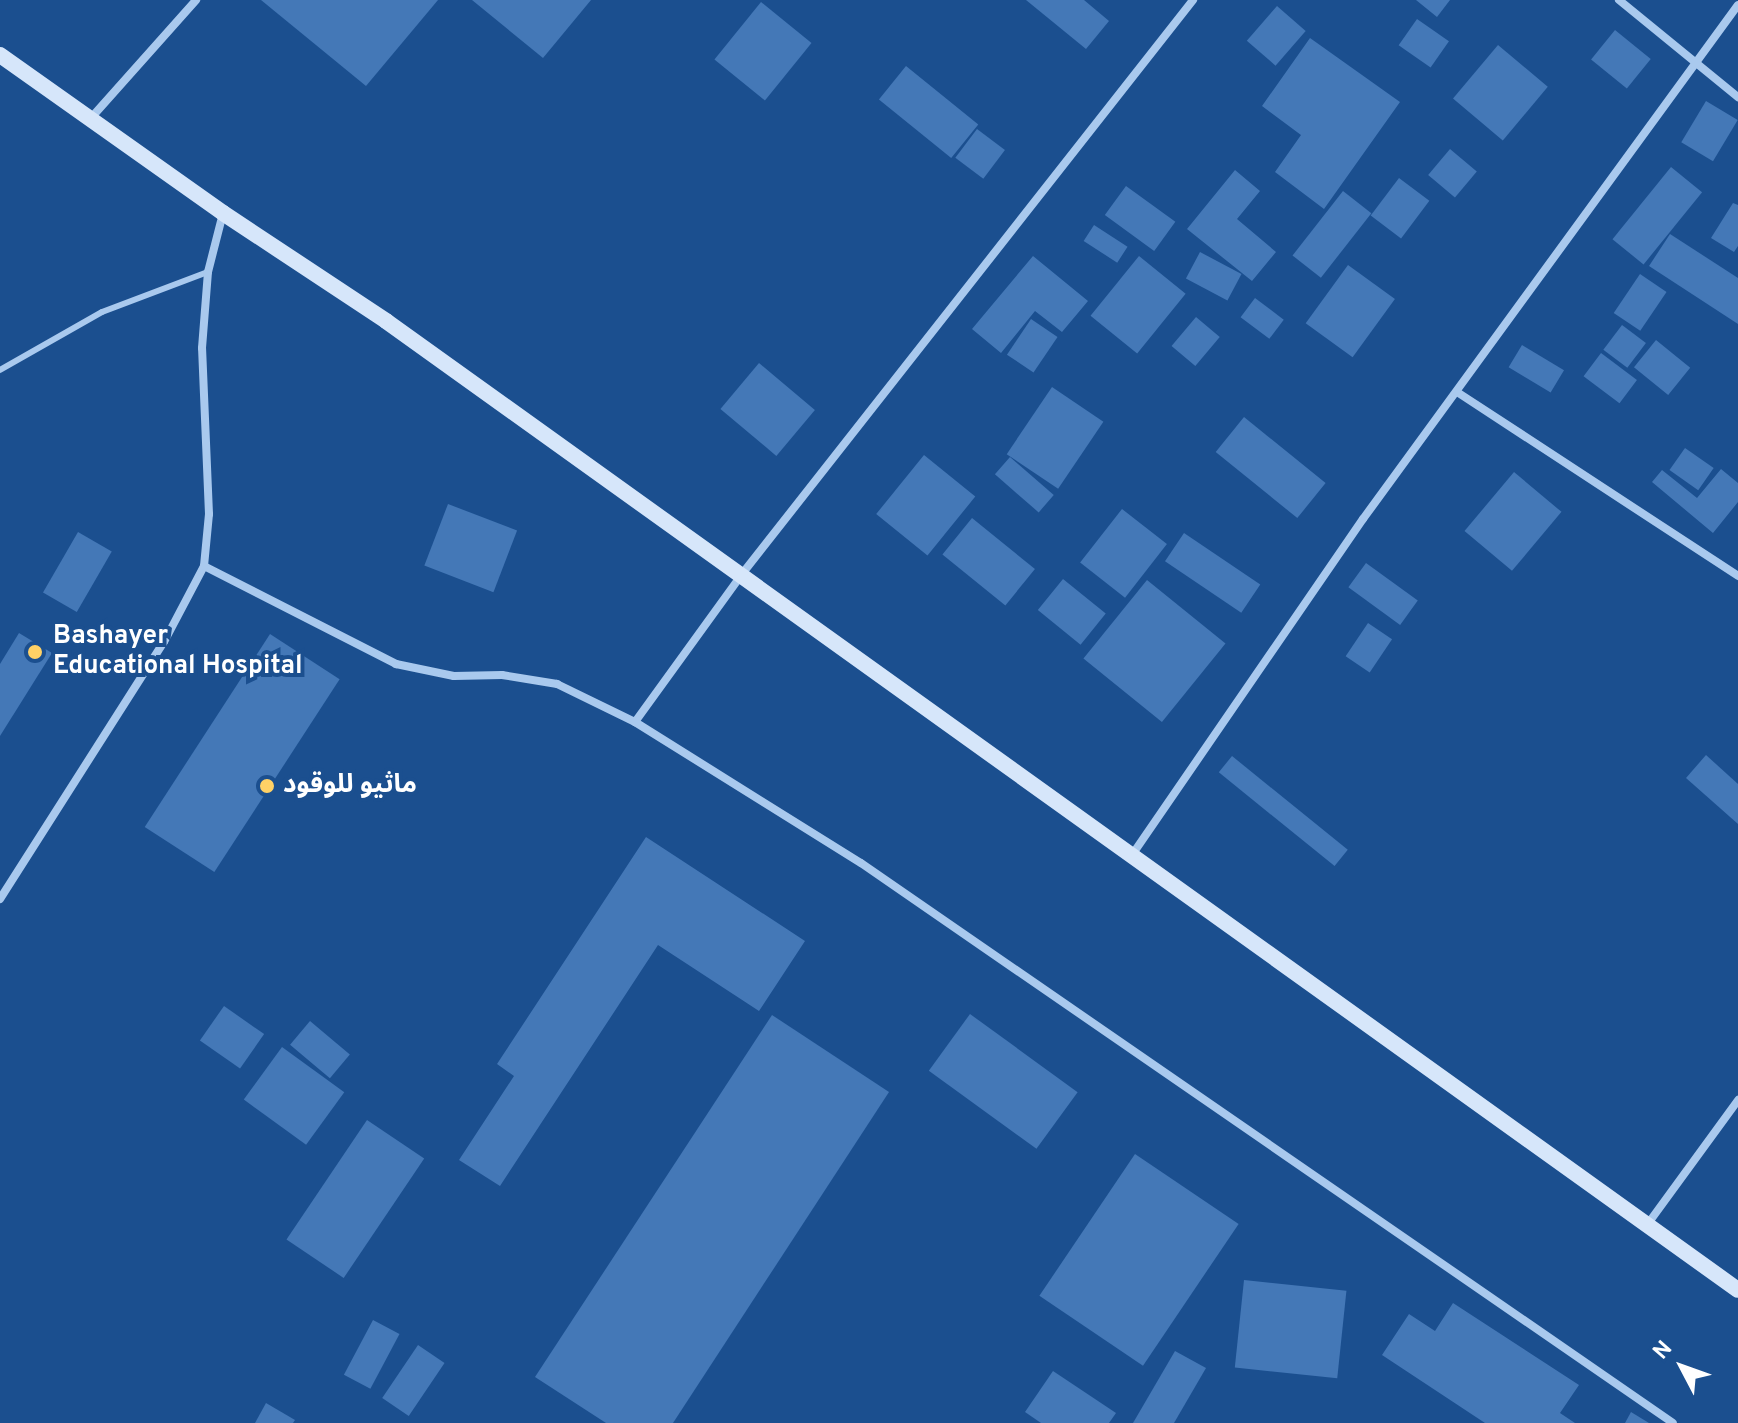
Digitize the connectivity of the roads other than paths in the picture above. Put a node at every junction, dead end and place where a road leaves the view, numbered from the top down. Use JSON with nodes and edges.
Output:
{"nodes":[{"id":1,"x":196,"y":0,"type":"edge"},
{"id":2,"x":1193,"y":0,"type":"edge"},
{"id":3,"x":1619,"y":0,"type":"edge"},
{"id":4,"x":1738,"y":5,"type":"edge"},
{"id":5,"x":0,"y":55,"type":"edge"},
{"id":6,"x":1695,"y":63,"type":"junction"},
{"id":7,"x":1738,"y":97,"type":"edge"},
{"id":8,"x":91,"y":118,"type":"junction"},
{"id":9,"x":223,"y":213,"type":"junction"},
{"id":10,"x":208,"y":272,"type":"junction"},
{"id":11,"x":0,"y":370,"type":"edge"},
{"id":12,"x":1457,"y":392,"type":"junction"},
{"id":13,"x":204,"y":566,"type":"junction"},
{"id":14,"x":742,"y":574,"type":"junction"},
{"id":15,"x":1738,"y":576,"type":"edge"},
{"id":16,"x":635,"y":722,"type":"junction"},
{"id":17,"x":1132,"y":856,"type":"junction"},
{"id":18,"x":0,"y":899,"type":"edge"},
{"id":19,"x":1738,"y":1100,"type":"edge"},
{"id":20,"x":1647,"y":1226,"type":"junction"},
{"id":21,"x":1738,"y":1290,"type":"edge"},
{"id":22,"x":1673,"y":1423,"type":"edge"}],
"edges":[{"from":1,"to":8,"type":"street"},
{"from":2,"to":14,"type":"street"},
{"from":3,"to":6,"type":"street"},
{"from":4,"to":6,"type":"street"},
{"from":5,"to":8,"type":"street"},
{"from":6,"to":7,"type":"street"},
{"from":6,"to":12,"type":"street"},
{"from":8,"to":9,"type":"street"},
{"from":9,"to":10,"type":"street"},
{"from":9,"to":14,"type":"street"},
{"from":10,"to":11,"type":"lane"},
{"from":10,"to":13,"type":"street"},
{"from":12,"to":15,"type":"street"},
{"from":12,"to":17,"type":"street"},
{"from":13,"to":16,"type":"street"},
{"from":13,"to":18,"type":"street"},
{"from":14,"to":16,"type":"street"},
{"from":14,"to":17,"type":"street"},
{"from":16,"to":22,"type":"street"},
{"from":17,"to":20,"type":"street"},
{"from":19,"to":20,"type":"street"},
{"from":20,"to":21,"type":"street"}]}
